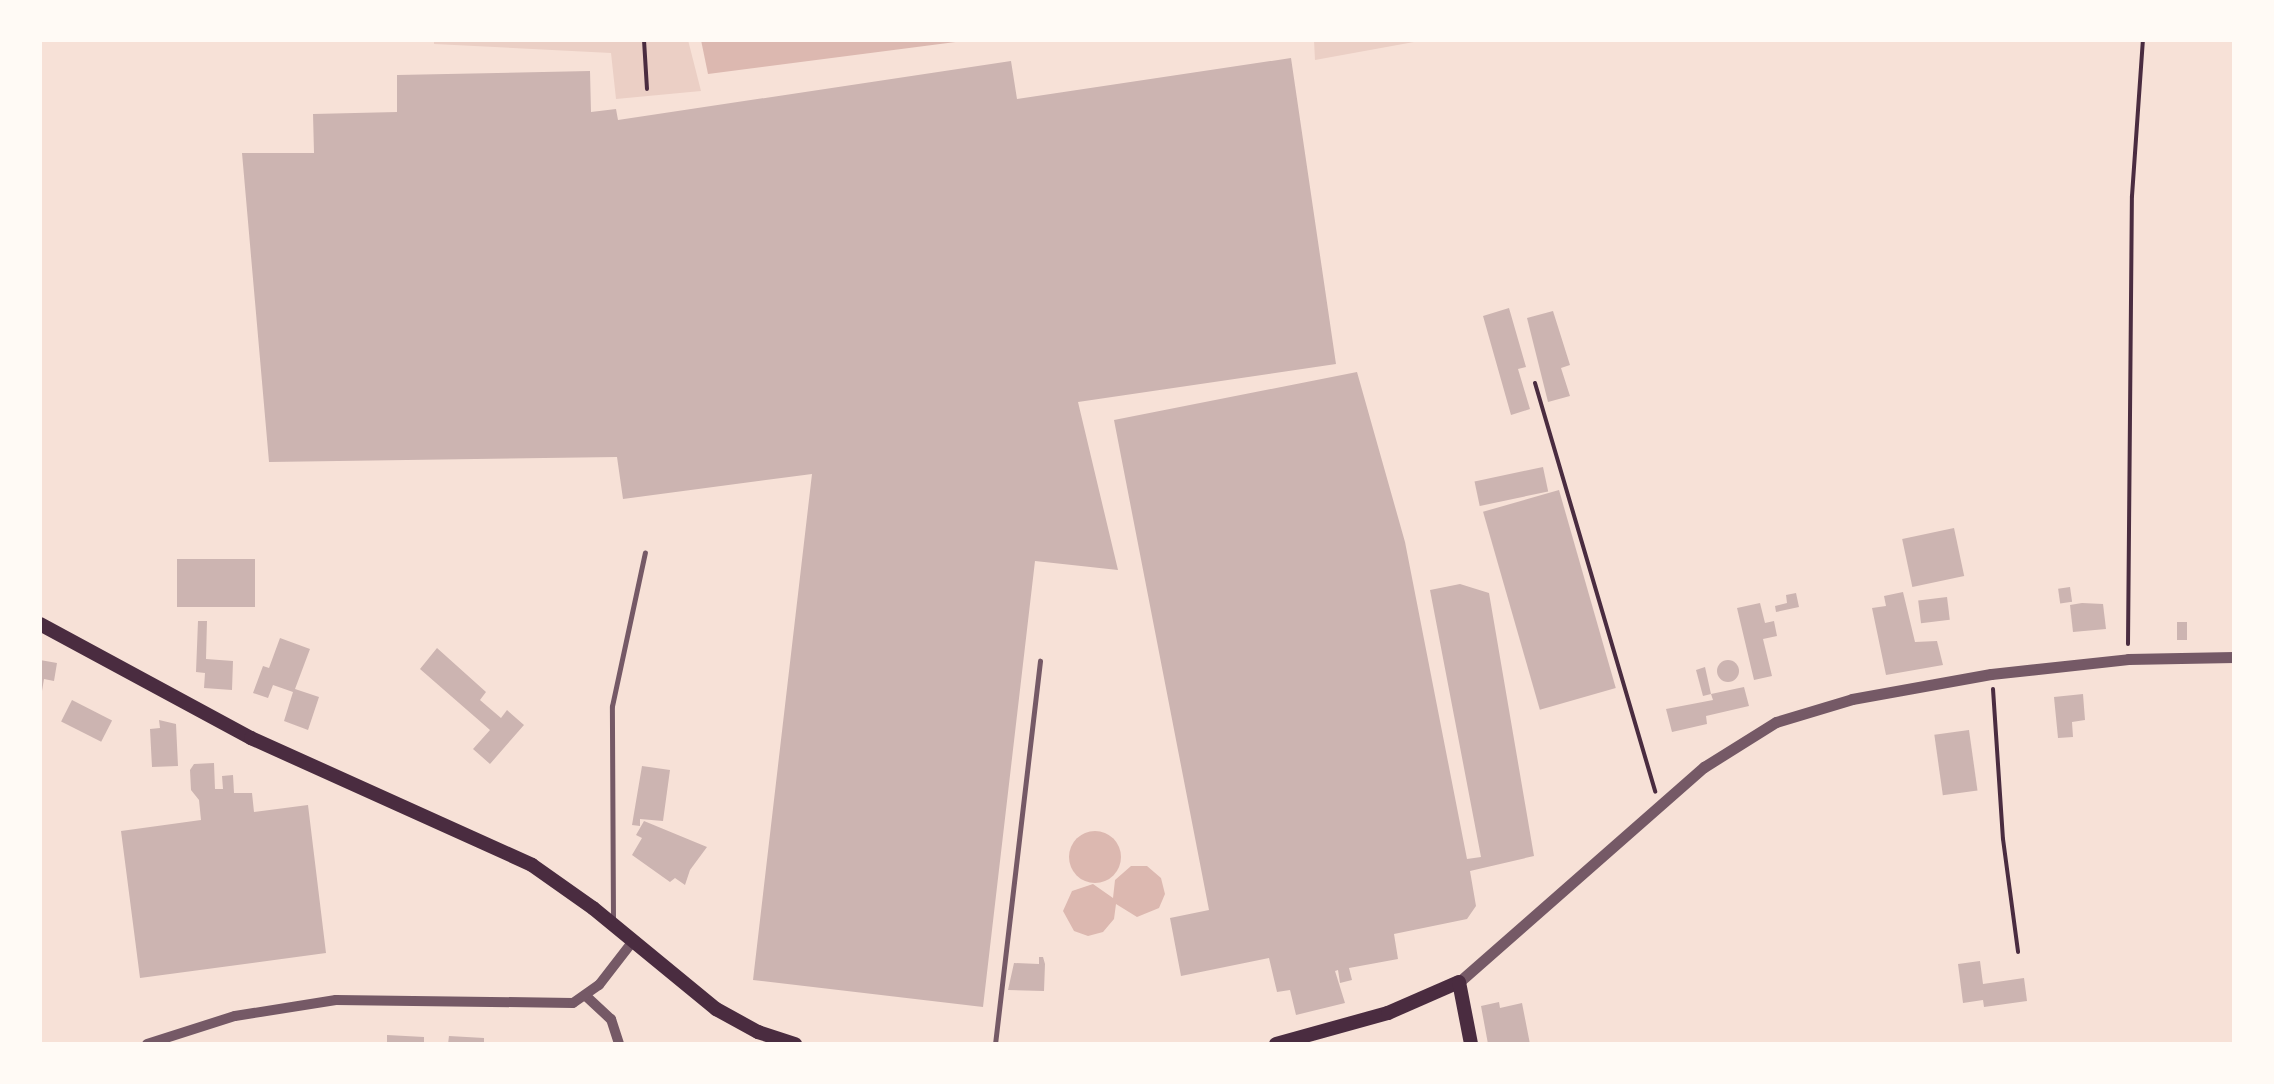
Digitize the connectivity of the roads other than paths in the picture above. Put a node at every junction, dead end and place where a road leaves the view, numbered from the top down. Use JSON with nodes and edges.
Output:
{"nodes":[{"id":1,"x":645,"y":552,"type":"dead end"},
{"id":2,"x":40,"y":624,"type":"edge"},
{"id":3,"x":2234,"y":657,"type":"edge"},
{"id":4,"x":1040,"y":661,"type":"dead end"},
{"id":5,"x":613,"y":924,"type":"junction"},
{"id":6,"x":632,"y":941,"type":"junction"},
{"id":7,"x":1459,"y":982,"type":"junction"},
{"id":8,"x":587,"y":996,"type":"junction"},
{"id":9,"x":182,"y":1038,"type":"edge"},
{"id":10,"x":148,"y":1044,"type":"edge"},
{"id":11,"x":618,"y":1044,"type":"edge"},
{"id":12,"x":795,"y":1044,"type":"edge"},
{"id":13,"x":995,"y":1044,"type":"edge"},
{"id":14,"x":1276,"y":1044,"type":"edge"},
{"id":15,"x":1471,"y":1044,"type":"edge"}],
"edges":[{"from":1,"to":5,"type":"lane"},
{"from":2,"to":5,"type":"main road"},
{"from":3,"to":7,"type":"street"},
{"from":4,"to":13,"type":"lane"},
{"from":5,"to":6,"type":"main road"},
{"from":6,"to":8,"type":"street"},
{"from":6,"to":12,"type":"main road"},
{"from":7,"to":14,"type":"main road"},
{"from":7,"to":15,"type":"main road"},
{"from":8,"to":9,"type":"street"},
{"from":8,"to":11,"type":"street"},
{"from":9,"to":10,"type":"street"}]}
